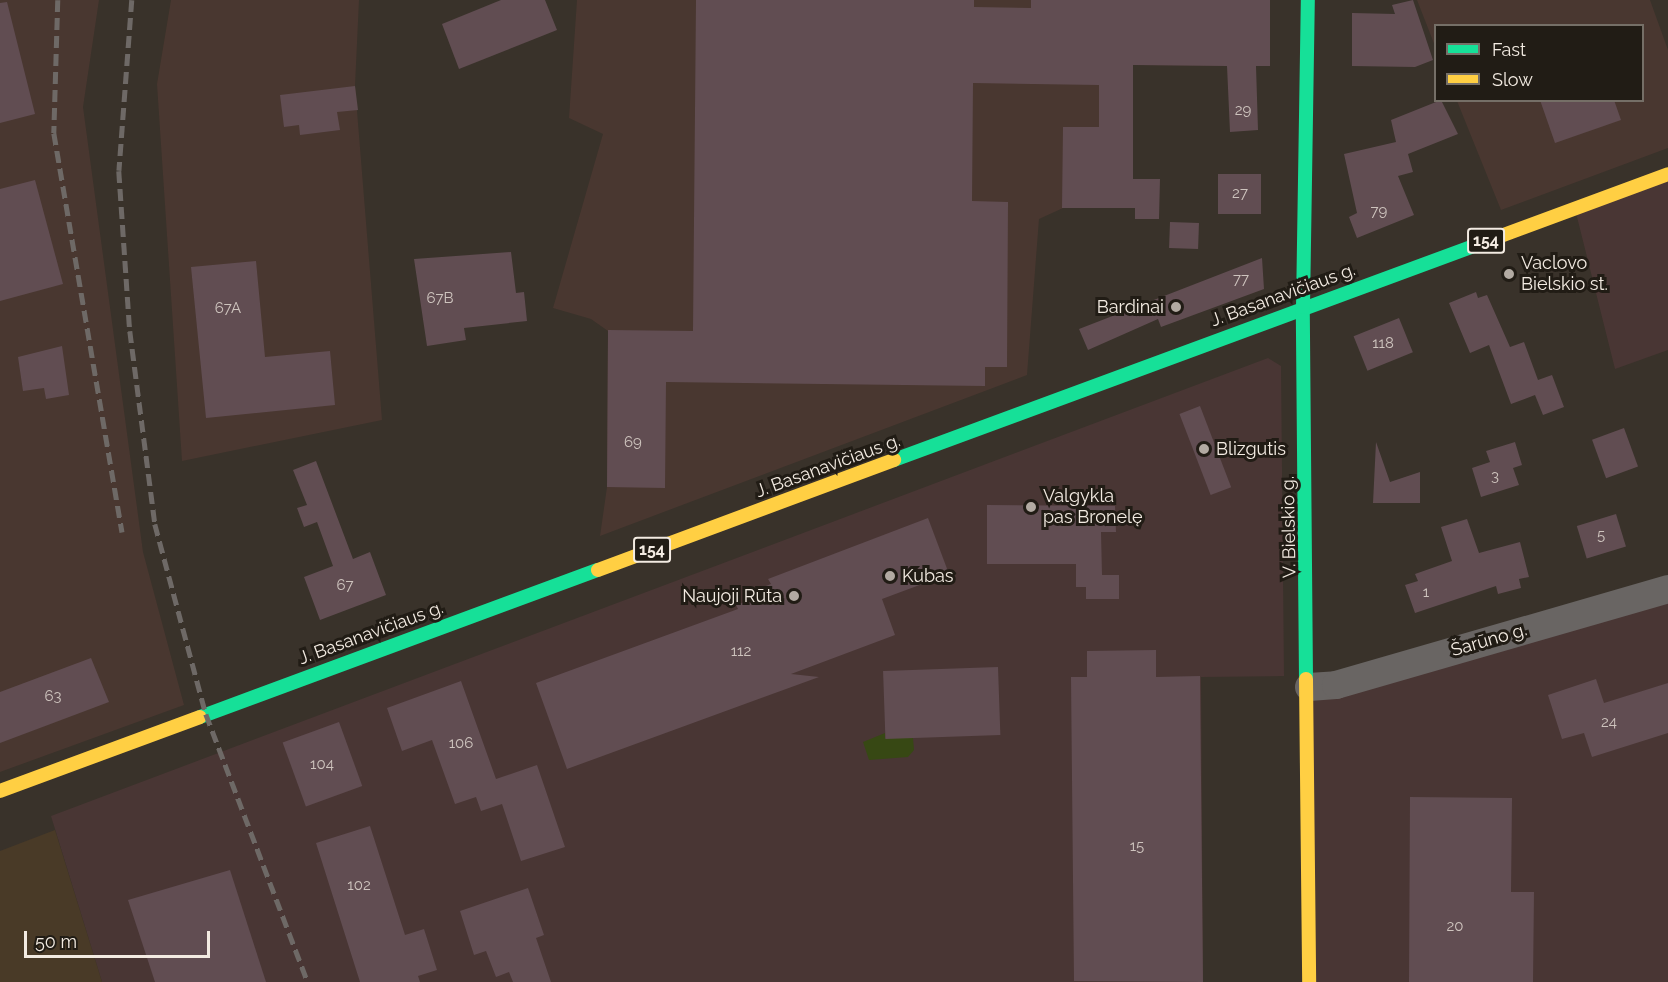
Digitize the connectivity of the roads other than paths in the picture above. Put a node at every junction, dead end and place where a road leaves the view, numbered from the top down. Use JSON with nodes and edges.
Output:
{"nodes":[{"id":1,"x":1308,"y":0,"type":"edge"},
{"id":2,"x":1668,"y":174,"type":"edge"},
{"id":3,"x":1303,"y":307,"type":"junction"},
{"id":4,"x":1668,"y":589,"type":"edge"},
{"id":5,"x":1309,"y":687,"type":"junction"},
{"id":6,"x":0,"y":790,"type":"edge"},
{"id":7,"x":1309,"y":982,"type":"edge"}],
"edges":[{"from":1,"to":3,"type":"main road","name":"V. Bielskio g."},
{"from":2,"to":3,"type":"main road","name":"J. Basanavičiaus g.","number":"154"},
{"from":3,"to":5,"type":"main road","name":"V. Bielskio g."},
{"from":3,"to":6,"type":"main road","name":"J. Basanavičiaus g.","number":"154"},
{"from":4,"to":5,"type":"street","name":"Šarūno g."},
{"from":5,"to":7,"type":"main road","name":"V. Bielskio g."}]}
